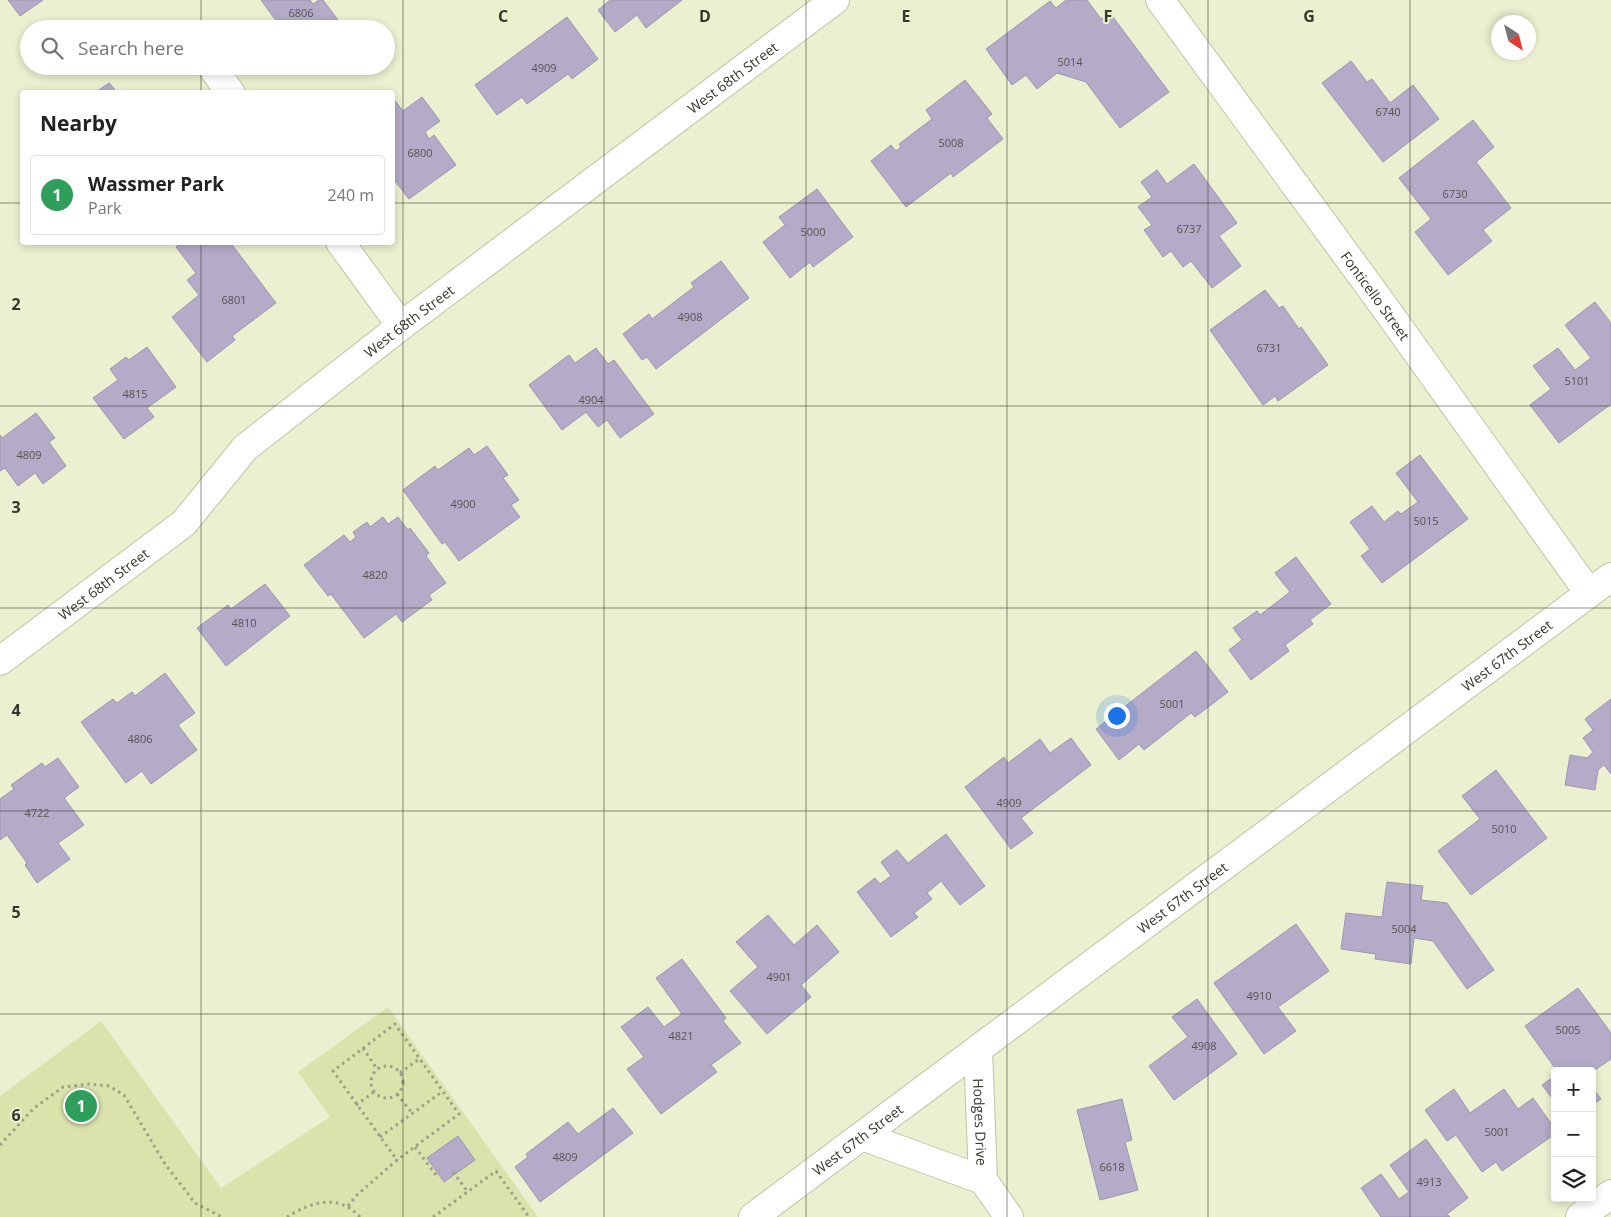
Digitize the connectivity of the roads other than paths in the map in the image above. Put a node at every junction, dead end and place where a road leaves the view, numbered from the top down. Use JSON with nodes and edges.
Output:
{"nodes":[{"id":1,"x":835,"y":0,"type":"edge"},
{"id":2,"x":1160,"y":0,"type":"edge"},
{"id":3,"x":218,"y":75,"type":"edge"},
{"id":4,"x":229,"y":90,"type":"edge"},
{"id":5,"x":342,"y":245,"type":"edge"},
{"id":6,"x":401,"y":326,"type":"junction"},
{"id":7,"x":1611,"y":577,"type":"edge"},
{"id":8,"x":1589,"y":593,"type":"junction"},
{"id":9,"x":0,"y":661,"type":"edge"},
{"id":10,"x":978,"y":1050,"type":"junction"},
{"id":11,"x":862,"y":1136,"type":"junction"},
{"id":12,"x":984,"y":1180,"type":"junction"},
{"id":13,"x":1611,"y":1194,"type":"edge"},
{"id":14,"x":753,"y":1217,"type":"edge"},
{"id":15,"x":1009,"y":1217,"type":"edge"},
{"id":16,"x":1580,"y":1217,"type":"edge"}],
"edges":[{"from":1,"to":6,"type":"street","name":"West 68th Street"},
{"from":2,"to":8,"type":"street","name":"Fonticello Street"},
{"from":3,"to":4,"type":"street"},
{"from":5,"to":6,"type":"street"},
{"from":6,"to":9,"type":"street","name":"West 68th Street"},
{"from":7,"to":8,"type":"street","name":"West 67th Street"},
{"from":8,"to":10,"type":"street","name":"West 67th Street"},
{"from":10,"to":11,"type":"street","name":"West 67th Street"},
{"from":10,"to":12,"type":"street","name":"Hodges Drive"},
{"from":11,"to":12,"type":"street"},
{"from":11,"to":14,"type":"street","name":"West 67th Street"},
{"from":12,"to":15,"type":"street","name":"Hodges Drive"},
{"from":13,"to":16,"type":"street"}]}
